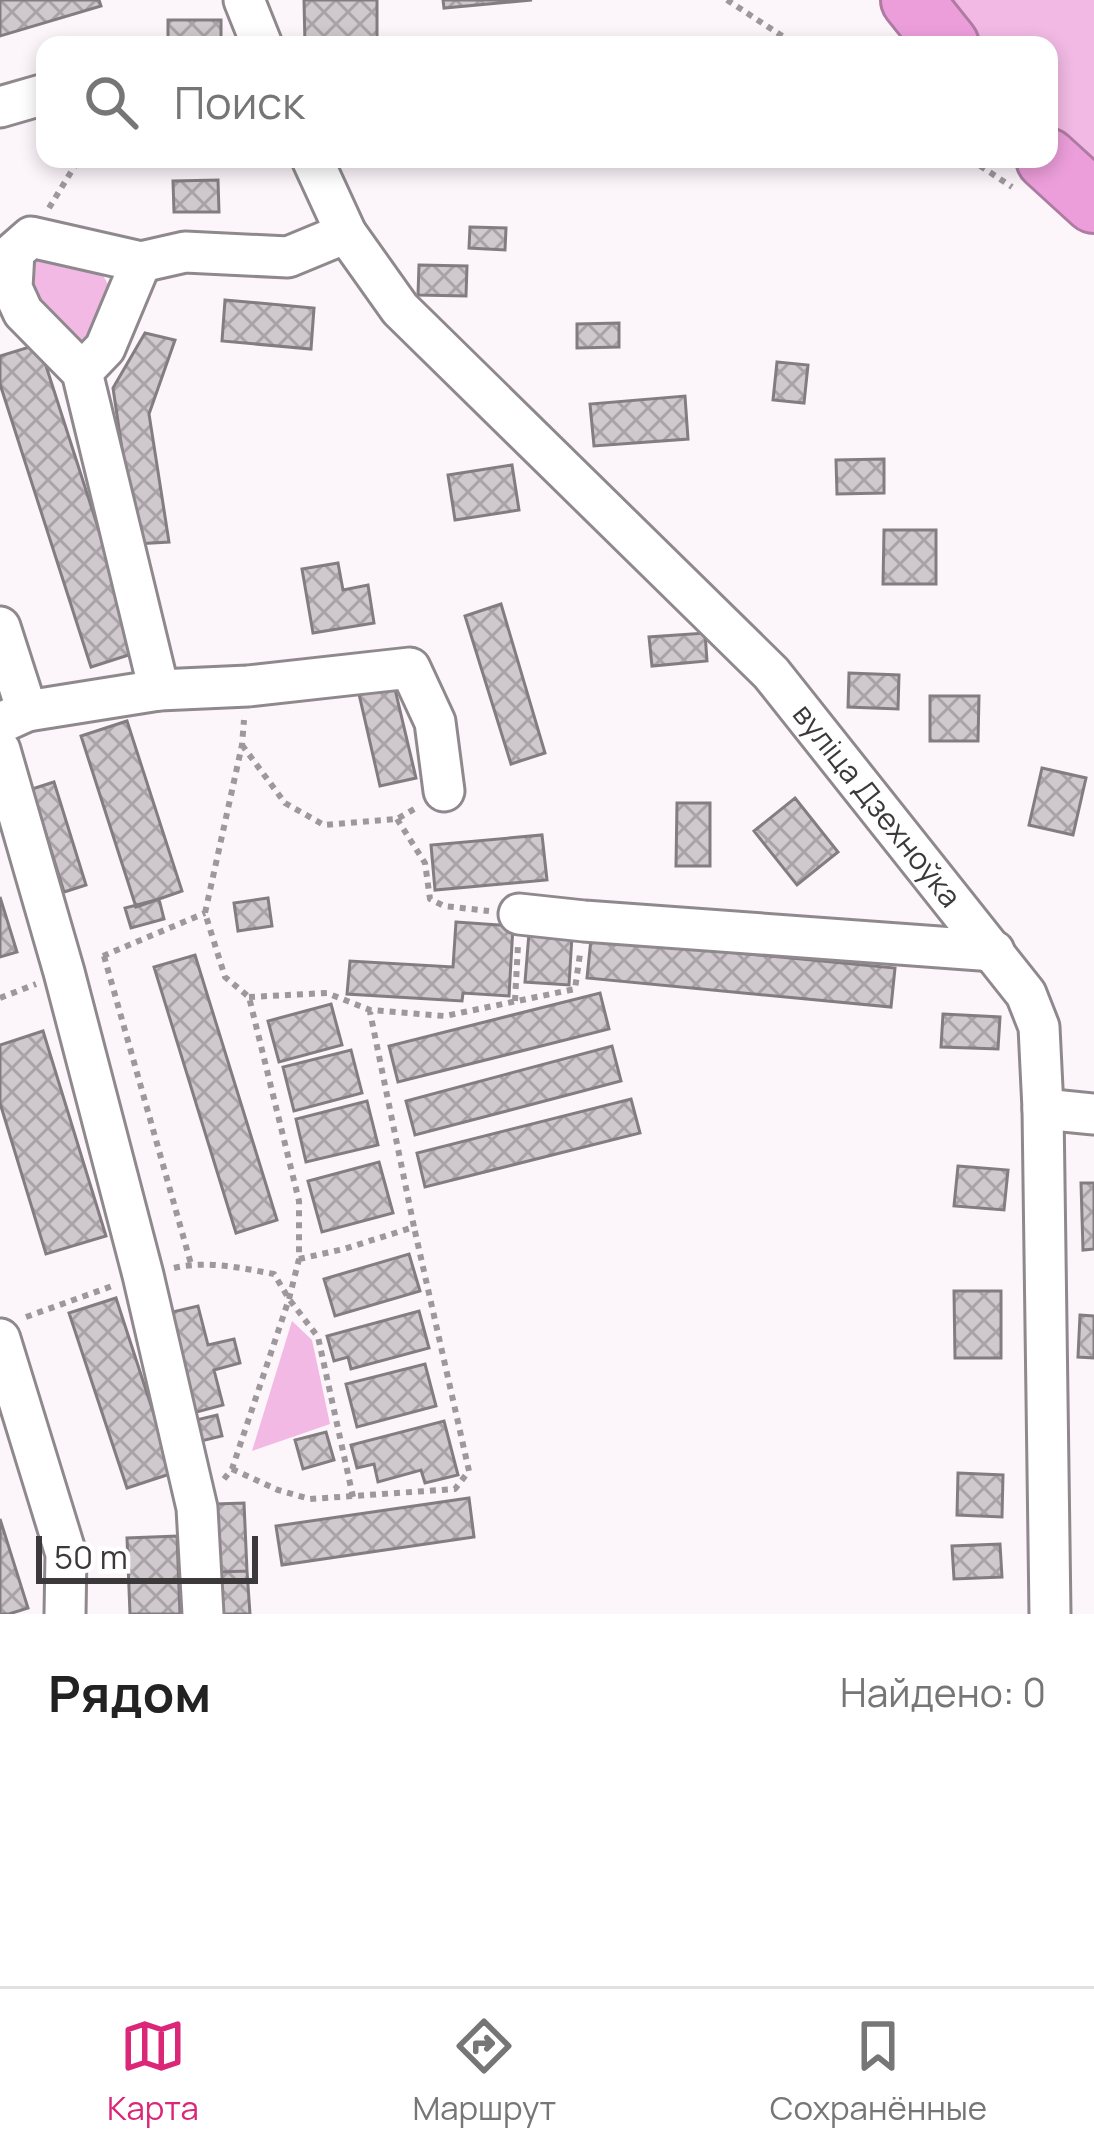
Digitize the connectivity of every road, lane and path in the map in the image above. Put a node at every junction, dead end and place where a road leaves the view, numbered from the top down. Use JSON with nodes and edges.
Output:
{"nodes":[{"id":1,"x":244,"y":0,"type":"edge"},
{"id":2,"x":727,"y":0,"type":"edge"},
{"id":3,"x":912,"y":0,"type":"edge"},
{"id":4,"x":258,"y":36,"type":"edge"},
{"id":5,"x":782,"y":36,"type":"edge"},
{"id":6,"x":940,"y":36,"type":"edge"},
{"id":7,"x":36,"y":97,"type":"edge"},
{"id":8,"x":0,"y":107,"type":"edge"},
{"id":9,"x":72,"y":168,"type":"edge"},
{"id":10,"x":316,"y":168,"type":"edge"},
{"id":11,"x":1057,"y":168,"type":"edge"},
{"id":12,"x":1094,"y":202,"type":"edge"},
{"id":13,"x":346,"y":233,"type":"junction"},
{"id":14,"x":15,"y":240,"type":"edge"},
{"id":15,"x":141,"y":262,"type":"junction"},
{"id":16,"x":82,"y":372,"type":"junction"},
{"id":17,"x":0,"y":627,"type":"edge"},
{"id":18,"x":248,"y":686,"type":"junction"},
{"id":19,"x":159,"y":690,"type":"junction"},
{"id":20,"x":13,"y":717,"type":"edge"},
{"id":21,"x":242,"y":745,"type":"junction"},
{"id":22,"x":0,"y":750,"type":"edge"},
{"id":23,"x":445,"y":790,"type":"joint"},
{"id":24,"x":397,"y":819,"type":"junction"},
{"id":25,"x":205,"y":914,"type":"junction"},
{"id":26,"x":519,"y":914,"type":"junction"},
{"id":27,"x":584,"y":922,"type":"junction"},
{"id":28,"x":994,"y":951,"type":"junction"},
{"id":29,"x":104,"y":956,"type":"junction"},
{"id":30,"x":64,"y":972,"type":"junction"},
{"id":31,"x":249,"y":997,"type":"junction"},
{"id":32,"x":515,"y":1001,"type":"junction"},
{"id":33,"x":370,"y":1010,"type":"junction"},
{"id":34,"x":1043,"y":1109,"type":"junction"},
{"id":35,"x":1094,"y":1114,"type":"edge"},
{"id":36,"x":414,"y":1227,"type":"junction"},
{"id":37,"x":299,"y":1259,"type":"junction"},
{"id":38,"x":191,"y":1264,"type":"junction"},
{"id":39,"x":143,"y":1275,"type":"junction"},
{"id":40,"x":289,"y":1299,"type":"junction"},
{"id":41,"x":10,"y":1329,"type":"edge"},
{"id":42,"x":232,"y":1469,"type":"junction"},
{"id":43,"x":353,"y":1497,"type":"junction"},
{"id":44,"x":197,"y":1508,"type":"junction"},
{"id":45,"x":65,"y":1614,"type":"edge"},
{"id":46,"x":203,"y":1614,"type":"edge"},
{"id":47,"x":1050,"y":1614,"type":"edge"}],
"edges":[{"from":1,"to":4,"type":"street"},
{"from":2,"to":5,"type":"path"},
{"from":3,"to":6,"type":"highway"},
{"from":7,"to":8,"type":"street"},
{"from":9,"to":14,"type":"path"},
{"from":10,"to":13,"type":"street","name":"вуліца Дзехноўка"},
{"from":11,"to":12,"type":"highway"},
{"from":13,"to":15,"type":"street"},
{"from":13,"to":28,"type":"street","name":"вуліца Дзехноўка"},
{"from":14,"to":15,"type":"street"},
{"from":14,"to":16,"type":"street"},
{"from":15,"to":16,"type":"street"},
{"from":16,"to":19,"type":"street"},
{"from":17,"to":20,"type":"street"},
{"from":18,"to":19,"type":"street"},
{"from":18,"to":21,"type":"path"},
{"from":18,"to":23,"type":"street"},
{"from":19,"to":20,"type":"street"},
{"from":21,"to":24,"type":"path"},
{"from":21,"to":25,"type":"path"},
{"from":22,"to":30,"type":"street"},
{"from":23,"to":24,"type":"path"},
{"from":24,"to":26,"type":"path"},
{"from":25,"to":29,"type":"path"},
{"from":25,"to":31,"type":"path"},
{"from":26,"to":27,"type":"street"},
{"from":26,"to":32,"type":"path"},
{"from":27,"to":28,"type":"street"},
{"from":27,"to":32,"type":"path"},
{"from":28,"to":34,"type":"street","name":"вуліца Дзехноўка"},
{"from":29,"to":30,"type":"path"},
{"from":29,"to":38,"type":"path"},
{"from":30,"to":39,"type":"street"},
{"from":31,"to":33,"type":"path"},
{"from":31,"to":37,"type":"path"},
{"from":32,"to":33,"type":"path"},
{"from":33,"to":36,"type":"path"},
{"from":34,"to":35,"type":"street"},
{"from":34,"to":47,"type":"street","name":"вуліца Дзехноўка"},
{"from":36,"to":37,"type":"path"},
{"from":36,"to":43,"type":"path"},
{"from":37,"to":40,"type":"path"},
{"from":38,"to":39,"type":"path"},
{"from":38,"to":40,"type":"path"},
{"from":39,"to":41,"type":"path"},
{"from":39,"to":44,"type":"street"},
{"from":40,"to":42,"type":"path"},
{"from":40,"to":43,"type":"path"},
{"from":41,"to":45,"type":"street"},
{"from":42,"to":43,"type":"path"},
{"from":42,"to":44,"type":"path"},
{"from":44,"to":46,"type":"street"}]}
